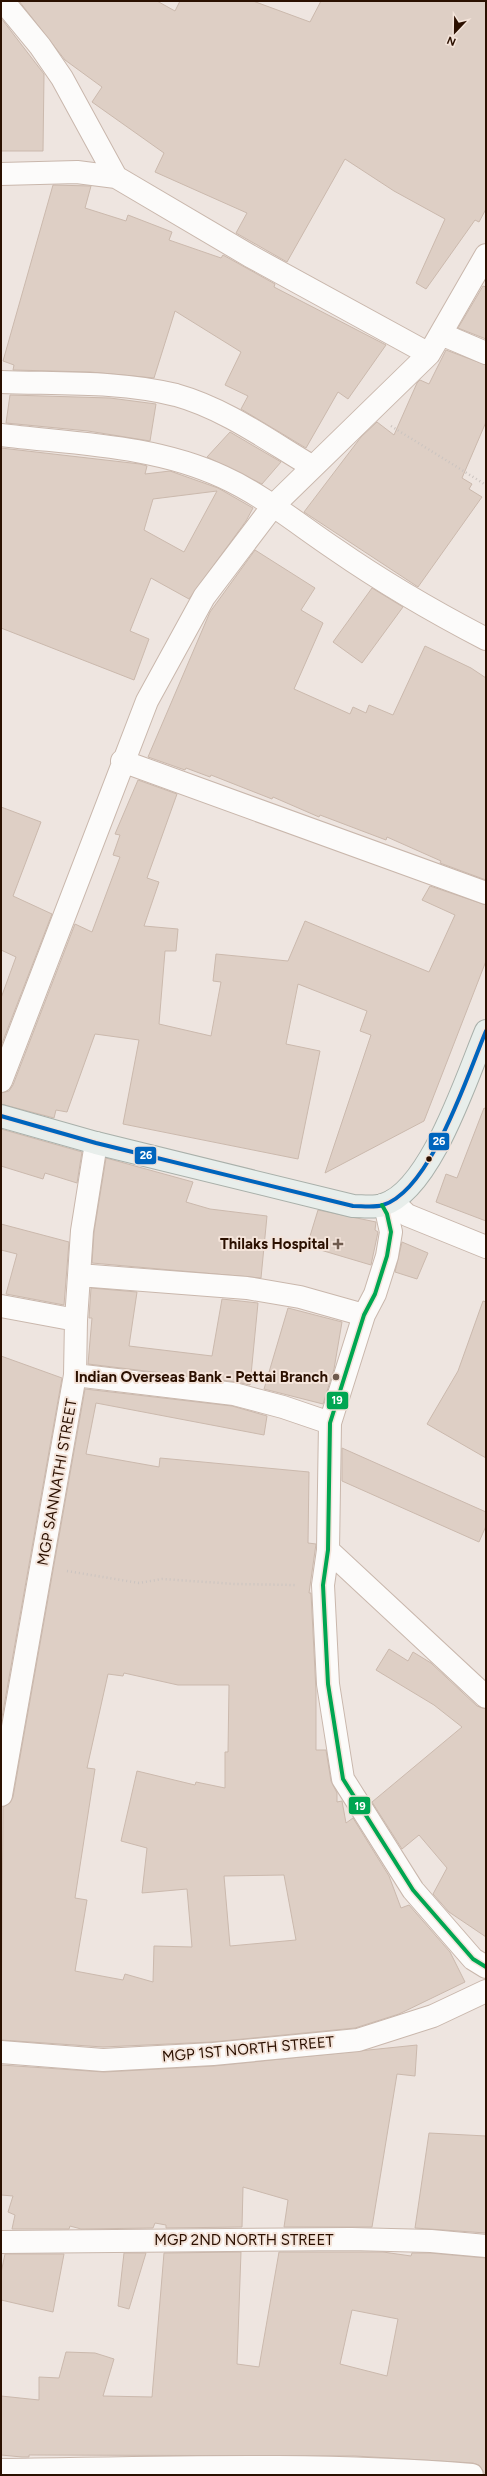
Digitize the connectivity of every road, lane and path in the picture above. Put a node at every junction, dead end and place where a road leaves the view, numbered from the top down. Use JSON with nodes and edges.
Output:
{"nodes":[{"id":1,"x":3,"y":1,"type":"edge"},
{"id":2,"x":1,"y":174,"type":"edge"},
{"id":3,"x":116,"y":177,"type":"junction"},
{"id":4,"x":486,"y":255,"type":"edge"},
{"id":5,"x":441,"y":334,"type":"junction"},
{"id":6,"x":486,"y":353,"type":"edge"},
{"id":7,"x":429,"y":354,"type":"junction"},
{"id":8,"x":1,"y":382,"type":"edge"},
{"id":9,"x":369,"y":412,"type":"junction"},
{"id":10,"x":1,"y":435,"type":"edge"},
{"id":11,"x":313,"y":467,"type":"junction"},
{"id":12,"x":486,"y":485,"type":"edge"},
{"id":13,"x":273,"y":506,"type":"junction"},
{"id":14,"x":486,"y":639,"type":"edge"},
{"id":15,"x":122,"y":761,"type":"junction"},
{"id":16,"x":486,"y":893,"type":"edge"},
{"id":17,"x":486,"y":1031,"type":"edge"},
{"id":18,"x":1,"y":1081,"type":"edge"},
{"id":19,"x":1,"y":1116,"type":"edge"},
{"id":20,"x":96,"y":1143,"type":"junction"},
{"id":21,"x":387,"y":1203,"type":"junction"},
{"id":22,"x":486,"y":1247,"type":"edge"},
{"id":23,"x":80,"y":1275,"type":"junction"},
{"id":24,"x":1,"y":1306,"type":"edge"},
{"id":25,"x":364,"y":1315,"type":"junction"},
{"id":26,"x":76,"y":1320,"type":"junction"},
{"id":27,"x":75,"y":1376,"type":"junction"},
{"id":28,"x":330,"y":1423,"type":"junction"},
{"id":29,"x":328,"y":1550,"type":"junction"},
{"id":30,"x":42,"y":1567,"type":"junction"},
{"id":31,"x":323,"y":1585,"type":"junction"},
{"id":32,"x":486,"y":1697,"type":"edge"},
{"id":33,"x":1,"y":1795,"type":"edge"},
{"id":34,"x":486,"y":1967,"type":"edge"},
{"id":35,"x":486,"y":1991,"type":"edge"},
{"id":36,"x":1,"y":2052,"type":"edge"},
{"id":37,"x":1,"y":2242,"type":"edge"},
{"id":38,"x":486,"y":2246,"type":"edge"},
{"id":39,"x":1,"y":2470,"type":"edge"},
{"id":40,"x":472,"y":2475,"type":"edge"}],
"edges":[{"from":1,"to":3,"type":"street"},
{"from":2,"to":3,"type":"street"},
{"from":3,"to":7,"type":"street"},
{"from":4,"to":5,"type":"street"},
{"from":5,"to":6,"type":"street"},
{"from":5,"to":7,"type":"street"},
{"from":7,"to":9,"type":"street"},
{"from":8,"to":11,"type":"street"},
{"from":9,"to":11,"type":"street"},
{"from":9,"to":12,"type":"path"},
{"from":10,"to":13,"type":"street"},
{"from":11,"to":13,"type":"street"},
{"from":13,"to":14,"type":"street"},
{"from":13,"to":15,"type":"street"},
{"from":15,"to":16,"type":"street"},
{"from":15,"to":18,"type":"street"},
{"from":17,"to":21,"type":"main road"},
{"from":19,"to":20,"type":"main road"},
{"from":20,"to":21,"type":"main road"},
{"from":20,"to":23,"type":"street","name":"MGP SANNATHI STREET"},
{"from":21,"to":22,"type":"street"},
{"from":21,"to":25,"type":"street"},
{"from":23,"to":25,"type":"street"},
{"from":23,"to":26,"type":"street","name":"MGP SANNATHI STREET"},
{"from":24,"to":26,"type":"street"},
{"from":25,"to":28,"type":"street"},
{"from":26,"to":27,"type":"street","name":"MGP SANNATHI STREET"},
{"from":27,"to":28,"type":"street"},
{"from":27,"to":30,"type":"street","name":"MGP SANNATHI STREET"},
{"from":28,"to":29,"type":"street"},
{"from":29,"to":31,"type":"street"},
{"from":29,"to":32,"type":"street"},
{"from":30,"to":31,"type":"path"},
{"from":30,"to":33,"type":"street","name":"MGP SANNATHI STREET"},
{"from":31,"to":34,"type":"street"},
{"from":35,"to":36,"type":"street","name":"MGP 1ST NORTH STREET"},
{"from":37,"to":38,"type":"street","name":"MGP 2ND NORTH STREET"},
{"from":39,"to":40,"type":"street"}]}
